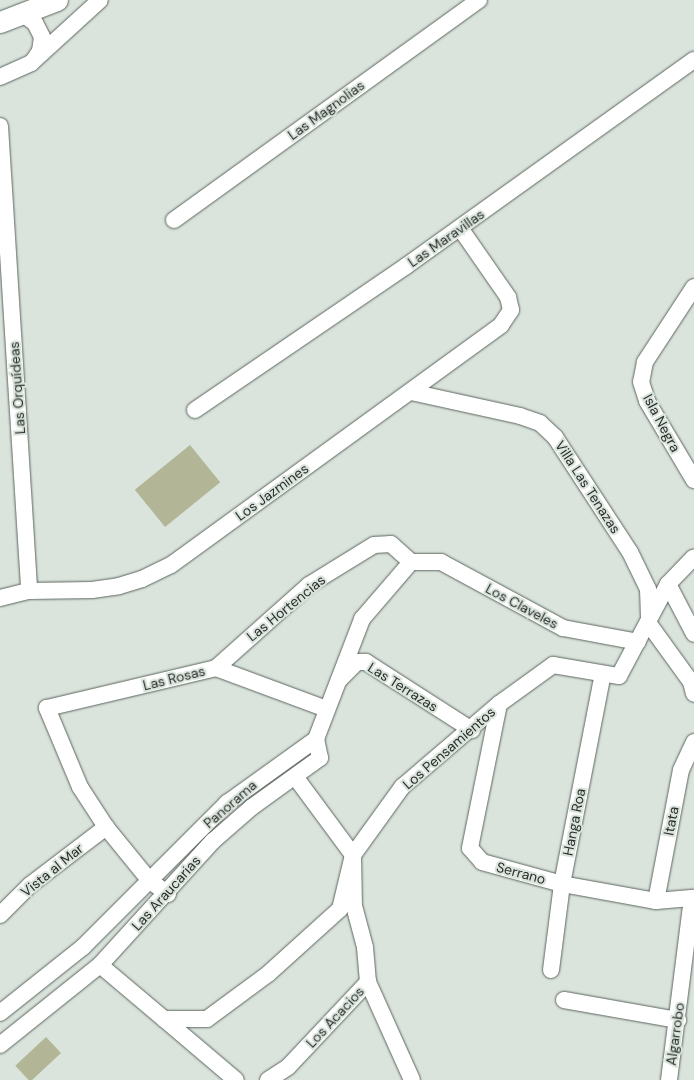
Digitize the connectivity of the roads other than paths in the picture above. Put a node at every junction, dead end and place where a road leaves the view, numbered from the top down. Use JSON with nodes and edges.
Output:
{"nodes":[{"id":1,"x":57,"y":0,"type":"edge"},
{"id":2,"x":100,"y":0,"type":"edge"},
{"id":3,"x":478,"y":0,"type":"edge"},
{"id":4,"x":23,"y":14,"type":"junction"},
{"id":5,"x":0,"y":22,"type":"edge"},
{"id":6,"x":694,"y":60,"type":"edge"},
{"id":7,"x":31,"y":63,"type":"junction"},
{"id":8,"x":0,"y":77,"type":"edge"},
{"id":9,"x":0,"y":126,"type":"edge"},
{"id":10,"x":174,"y":220,"type":"dead end"},
{"id":11,"x":460,"y":228,"type":"junction"},
{"id":12,"x":694,"y":287,"type":"edge"},
{"id":13,"x":411,"y":392,"type":"junction"},
{"id":14,"x":195,"y":410,"type":"dead end"},
{"id":15,"x":694,"y":480,"type":"edge"},
{"id":16,"x":694,"y":557,"type":"edge"},
{"id":17,"x":411,"y":562,"type":"junction"},
{"id":18,"x":668,"y":584,"type":"junction"},
{"id":19,"x":29,"y":591,"type":"junction"},
{"id":20,"x":0,"y":598,"type":"edge"},
{"id":21,"x":648,"y":624,"type":"junction"},
{"id":22,"x":694,"y":634,"type":"edge"},
{"id":23,"x":638,"y":642,"type":"junction"},
{"id":24,"x":216,"y":668,"type":"junction"},
{"id":25,"x":603,"y":674,"type":"junction"},
{"id":26,"x":336,"y":683,"type":"junction"},
{"id":27,"x":694,"y":694,"type":"edge"},
{"id":28,"x":499,"y":704,"type":"junction"},
{"id":29,"x":326,"y":709,"type":"junction"},
{"id":30,"x":472,"y":730,"type":"junction"},
{"id":31,"x":316,"y":739,"type":"junction"},
{"id":32,"x":694,"y":742,"type":"edge"},
{"id":33,"x":296,"y":778,"type":"junction"},
{"id":34,"x":106,"y":827,"type":"junction"},
{"id":35,"x":353,"y":855,"type":"junction"},
{"id":36,"x":150,"y":881,"type":"junction"},
{"id":37,"x":562,"y":884,"type":"junction"},
{"id":38,"x":168,"y":894,"type":"junction"},
{"id":39,"x":693,"y":899,"type":"edge"},
{"id":40,"x":656,"y":901,"type":"junction"},
{"id":41,"x":0,"y":915,"type":"edge"},
{"id":42,"x":100,"y":965,"type":"junction"},
{"id":43,"x":551,"y":970,"type":"dead end"},
{"id":44,"x":368,"y":982,"type":"junction"},
{"id":45,"x":564,"y":1000,"type":"dead end"},
{"id":46,"x":0,"y":1013,"type":"edge"},
{"id":47,"x":164,"y":1019,"type":"junction"},
{"id":48,"x":678,"y":1020,"type":"junction"},
{"id":49,"x":0,"y":1046,"type":"edge"},
{"id":50,"x":236,"y":1080,"type":"edge"},
{"id":51,"x":268,"y":1080,"type":"edge"},
{"id":52,"x":412,"y":1080,"type":"edge"},
{"id":53,"x":669,"y":1080,"type":"edge"}],
"edges":[{"from":1,"to":4,"type":"main road"},
{"from":2,"to":7,"type":"street"},
{"from":3,"to":10,"type":"street","name":"Las Magnolias"},
{"from":4,"to":5,"type":"main road"},
{"from":4,"to":7,"type":"street"},
{"from":6,"to":11,"type":"street","name":"Las Maravillas"},
{"from":7,"to":8,"type":"street"},
{"from":9,"to":19,"type":"street","name":"Las Orquídeas"},
{"from":11,"to":13,"type":"street","name":"Los Jazmines"},
{"from":11,"to":14,"type":"street","name":"Las Maravillas"},
{"from":12,"to":15,"type":"street","name":"Isla Negra"},
{"from":13,"to":19,"type":"street","name":"Los Jazmines"},
{"from":13,"to":21,"type":"street","name":"Villa Las Tenazas"},
{"from":16,"to":18,"type":"street","name":"Los Pensamientos"},
{"from":17,"to":23,"type":"street","name":"Los Claveles"},
{"from":17,"to":24,"type":"street","name":"Las Hortencias"},
{"from":17,"to":26,"type":"street"},
{"from":18,"to":21,"type":"street","name":"Los Pensamientos"},
{"from":18,"to":22,"type":"street"},
{"from":19,"to":20,"type":"street","name":"Los Jazmines"},
{"from":21,"to":23,"type":"street","name":"Los Pensamientos"},
{"from":21,"to":27,"type":"street"},
{"from":23,"to":25,"type":"street","name":"Los Pensamientos"},
{"from":24,"to":29,"type":"street","name":"Las Rosas"},
{"from":24,"to":34,"type":"street","name":"Las Rosas"},
{"from":25,"to":28,"type":"street","name":"Los Pensamientos"},
{"from":25,"to":37,"type":"street","name":"Hanga Roa"},
{"from":26,"to":29,"type":"street"},
{"from":26,"to":30,"type":"street","name":"Las Terrazas"},
{"from":28,"to":30,"type":"street","name":"Los Pensamientos"},
{"from":28,"to":37,"type":"street","name":"Serrano"},
{"from":29,"to":31,"type":"street"},
{"from":30,"to":35,"type":"street","name":"Los Pensamientos"},
{"from":31,"to":33,"type":"street","name":"Las Araucarias"},
{"from":31,"to":36,"type":"street","name":"Panorama"},
{"from":32,"to":40,"type":"street","name":"Itata"},
{"from":33,"to":35,"type":"street"},
{"from":33,"to":38,"type":"street","name":"Las Araucarias"},
{"from":34,"to":36,"type":"street"},
{"from":34,"to":41,"type":"street","name":"Vista al Mar"},
{"from":35,"to":44,"type":"street","name":"Los Acacios"},
{"from":35,"to":47,"type":"street","name":"Los Pensamientos"},
{"from":36,"to":38,"type":"street"},
{"from":36,"to":46,"type":"street","name":"Panorama"},
{"from":37,"to":40,"type":"street","name":"Serrano"},
{"from":37,"to":43,"type":"street","name":"Hanga Roa"},
{"from":38,"to":42,"type":"street","name":"Las Araucarias"},
{"from":39,"to":40,"type":"street","name":"Serrano"},
{"from":39,"to":48,"type":"street","name":"Algarrobo"},
{"from":42,"to":47,"type":"street"},
{"from":42,"to":49,"type":"street","name":"Las Araucarias"},
{"from":44,"to":51,"type":"street","name":"Los Acacios"},
{"from":44,"to":52,"type":"street"},
{"from":45,"to":48,"type":"street"},
{"from":47,"to":50,"type":"street"},
{"from":48,"to":53,"type":"street","name":"Algarrobo"}]}
